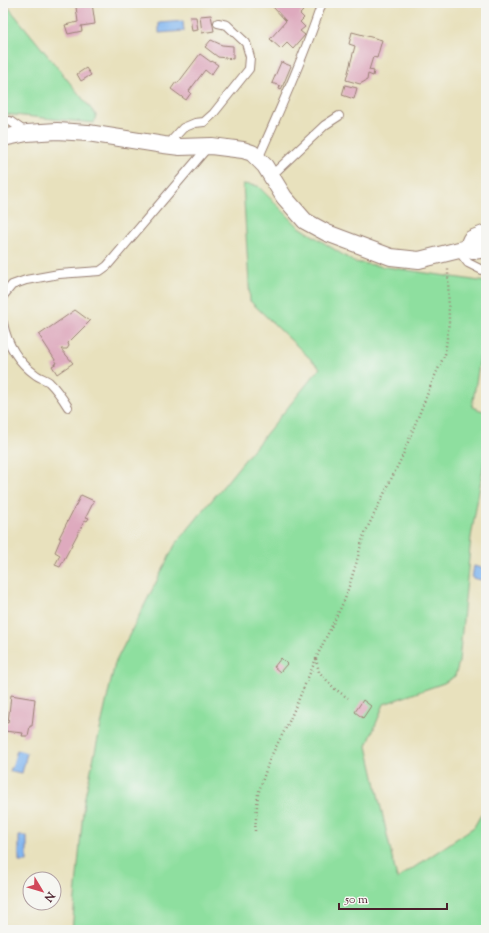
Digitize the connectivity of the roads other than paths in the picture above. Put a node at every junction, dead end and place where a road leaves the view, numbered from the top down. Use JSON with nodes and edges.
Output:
{"nodes":[{"id":1,"x":322,"y":3,"type":"edge"},
{"id":2,"x":218,"y":23,"type":"dead end"},
{"id":3,"x":339,"y":116,"type":"dead end"},
{"id":4,"x":3,"y":121,"type":"edge"},
{"id":5,"x":27,"y":133,"type":"junction"},
{"id":6,"x":3,"y":138,"type":"edge"},
{"id":7,"x":171,"y":146,"type":"junction"},
{"id":8,"x":208,"y":146,"type":"junction"},
{"id":9,"x":258,"y":159,"type":"junction"},
{"id":10,"x":271,"y":176,"type":"junction"},
{"id":11,"x":486,"y":233,"type":"edge"},
{"id":12,"x":486,"y":249,"type":"edge"},
{"id":13,"x":457,"y":250,"type":"junction"},
{"id":14,"x":486,"y":272,"type":"edge"},
{"id":15,"x":3,"y":296,"type":"edge"},
{"id":16,"x":3,"y":323,"type":"edge"},
{"id":17,"x":68,"y":407,"type":"dead end"}],
"edges":[{"from":1,"to":9,"type":"lane"},
{"from":2,"to":7,"type":"lane"},
{"from":3,"to":10,"type":"lane"},
{"from":4,"to":5,"type":"lane"},
{"from":5,"to":6,"type":"street"},
{"from":5,"to":7,"type":"street"},
{"from":7,"to":8,"type":"street"},
{"from":8,"to":9,"type":"street"},
{"from":8,"to":15,"type":"lane"},
{"from":9,"to":10,"type":"street"},
{"from":10,"to":13,"type":"street"},
{"from":11,"to":13,"type":"street"},
{"from":12,"to":13,"type":"street"},
{"from":13,"to":14,"type":"lane"},
{"from":16,"to":17,"type":"lane"}]}
